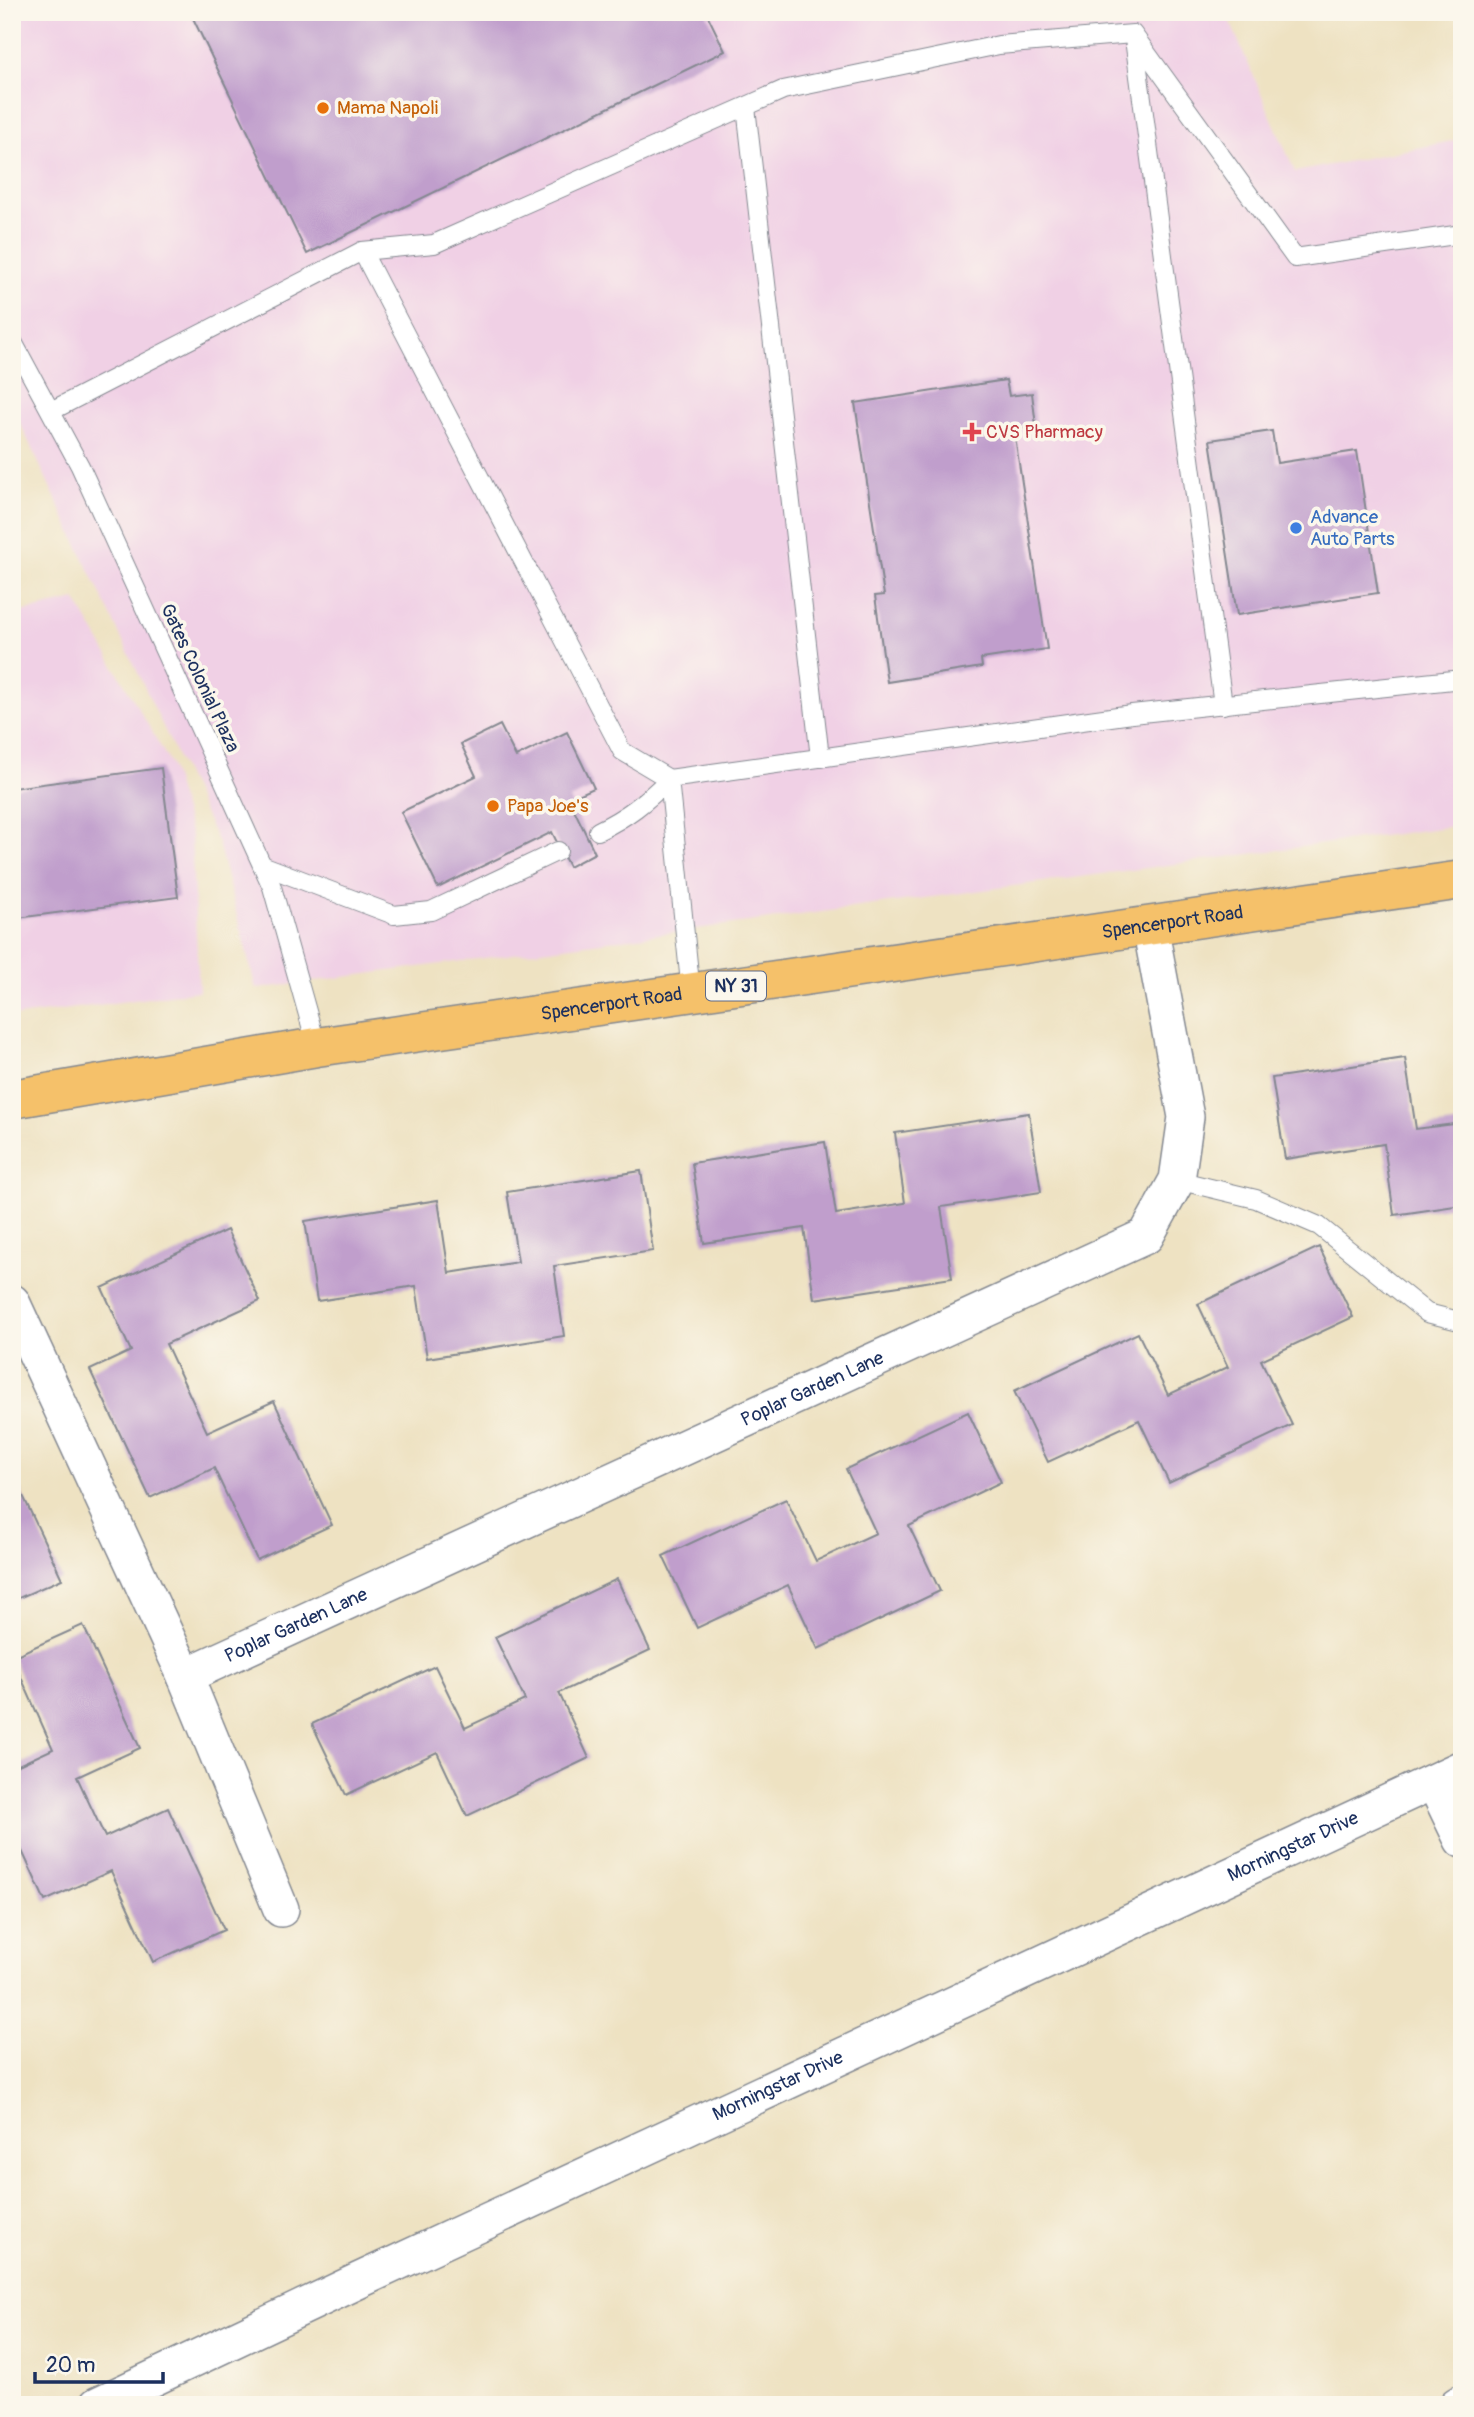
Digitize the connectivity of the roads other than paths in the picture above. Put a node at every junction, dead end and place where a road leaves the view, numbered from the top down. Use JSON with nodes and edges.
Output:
{"nodes":[{"id":1,"x":1133,"y":34,"type":"junction"},
{"id":2,"x":746,"y":107,"type":"junction"},
{"id":3,"x":1462,"y":234,"type":"edge"},
{"id":4,"x":362,"y":251,"type":"junction"},
{"id":5,"x":12,"y":340,"type":"edge"},
{"id":6,"x":51,"y":411,"type":"junction"},
{"id":7,"x":1462,"y":679,"type":"edge"},
{"id":8,"x":1223,"y":705,"type":"junction"},
{"id":9,"x":820,"y":758,"type":"junction"},
{"id":10,"x":669,"y":779,"type":"junction"},
{"id":11,"x":598,"y":831,"type":"dead end"},
{"id":12,"x":558,"y":851,"type":"dead end"},
{"id":13,"x":262,"y":865,"type":"junction"},
{"id":14,"x":1462,"y":880,"type":"edge"},
{"id":15,"x":1150,"y":926,"type":"junction"},
{"id":16,"x":691,"y":993,"type":"junction"},
{"id":17,"x":317,"y":1047,"type":"junction"},
{"id":18,"x":12,"y":1099,"type":"edge"},
{"id":19,"x":1177,"y":1180,"type":"junction"},
{"id":20,"x":12,"y":1302,"type":"edge"},
{"id":21,"x":1462,"y":1320,"type":"edge"},
{"id":22,"x":185,"y":1676,"type":"junction"},
{"id":23,"x":1448,"y":1775,"type":"edge"},
{"id":24,"x":1462,"y":1840,"type":"edge"},
{"id":25,"x":281,"y":1909,"type":"dead end"},
{"id":26,"x":1462,"y":2402,"type":"edge"},
{"id":27,"x":97,"y":2405,"type":"edge"},
{"id":28,"x":1457,"y":2405,"type":"edge"}],
"edges":[{"from":1,"to":2,"type":"lane"},
{"from":1,"to":3,"type":"lane"},
{"from":1,"to":8,"type":"lane"},
{"from":2,"to":4,"type":"lane"},
{"from":2,"to":9,"type":"lane"},
{"from":4,"to":6,"type":"lane"},
{"from":4,"to":10,"type":"lane"},
{"from":5,"to":6,"type":"lane","name":"Gates Colonial Plaza"},
{"from":6,"to":13,"type":"lane","name":"Gates Colonial Plaza"},
{"from":7,"to":8,"type":"lane"},
{"from":8,"to":9,"type":"lane"},
{"from":9,"to":10,"type":"lane"},
{"from":10,"to":11,"type":"lane"},
{"from":10,"to":16,"type":"lane"},
{"from":12,"to":13,"type":"lane"},
{"from":13,"to":17,"type":"lane","name":"Gates Colonial Plaza"},
{"from":14,"to":15,"type":"main road","name":"Spencerport Road","number":"NY 31"},
{"from":15,"to":16,"type":"main road","name":"Spencerport Road","number":"NY 31"},
{"from":15,"to":19,"type":"street","name":"Poplar Garden Lane"},
{"from":16,"to":17,"type":"main road","name":"Spencerport Road","number":"NY 31"},
{"from":17,"to":18,"type":"main road","name":"Spencerport Road","number":"NY 31"},
{"from":19,"to":21,"type":"lane"},
{"from":19,"to":22,"type":"street","name":"Poplar Garden Lane"},
{"from":20,"to":22,"type":"street"},
{"from":22,"to":25,"type":"street"},
{"from":23,"to":24,"type":"street"},
{"from":23,"to":27,"type":"street","name":"Morningstar Drive"},
{"from":26,"to":28,"type":"street"}]}
